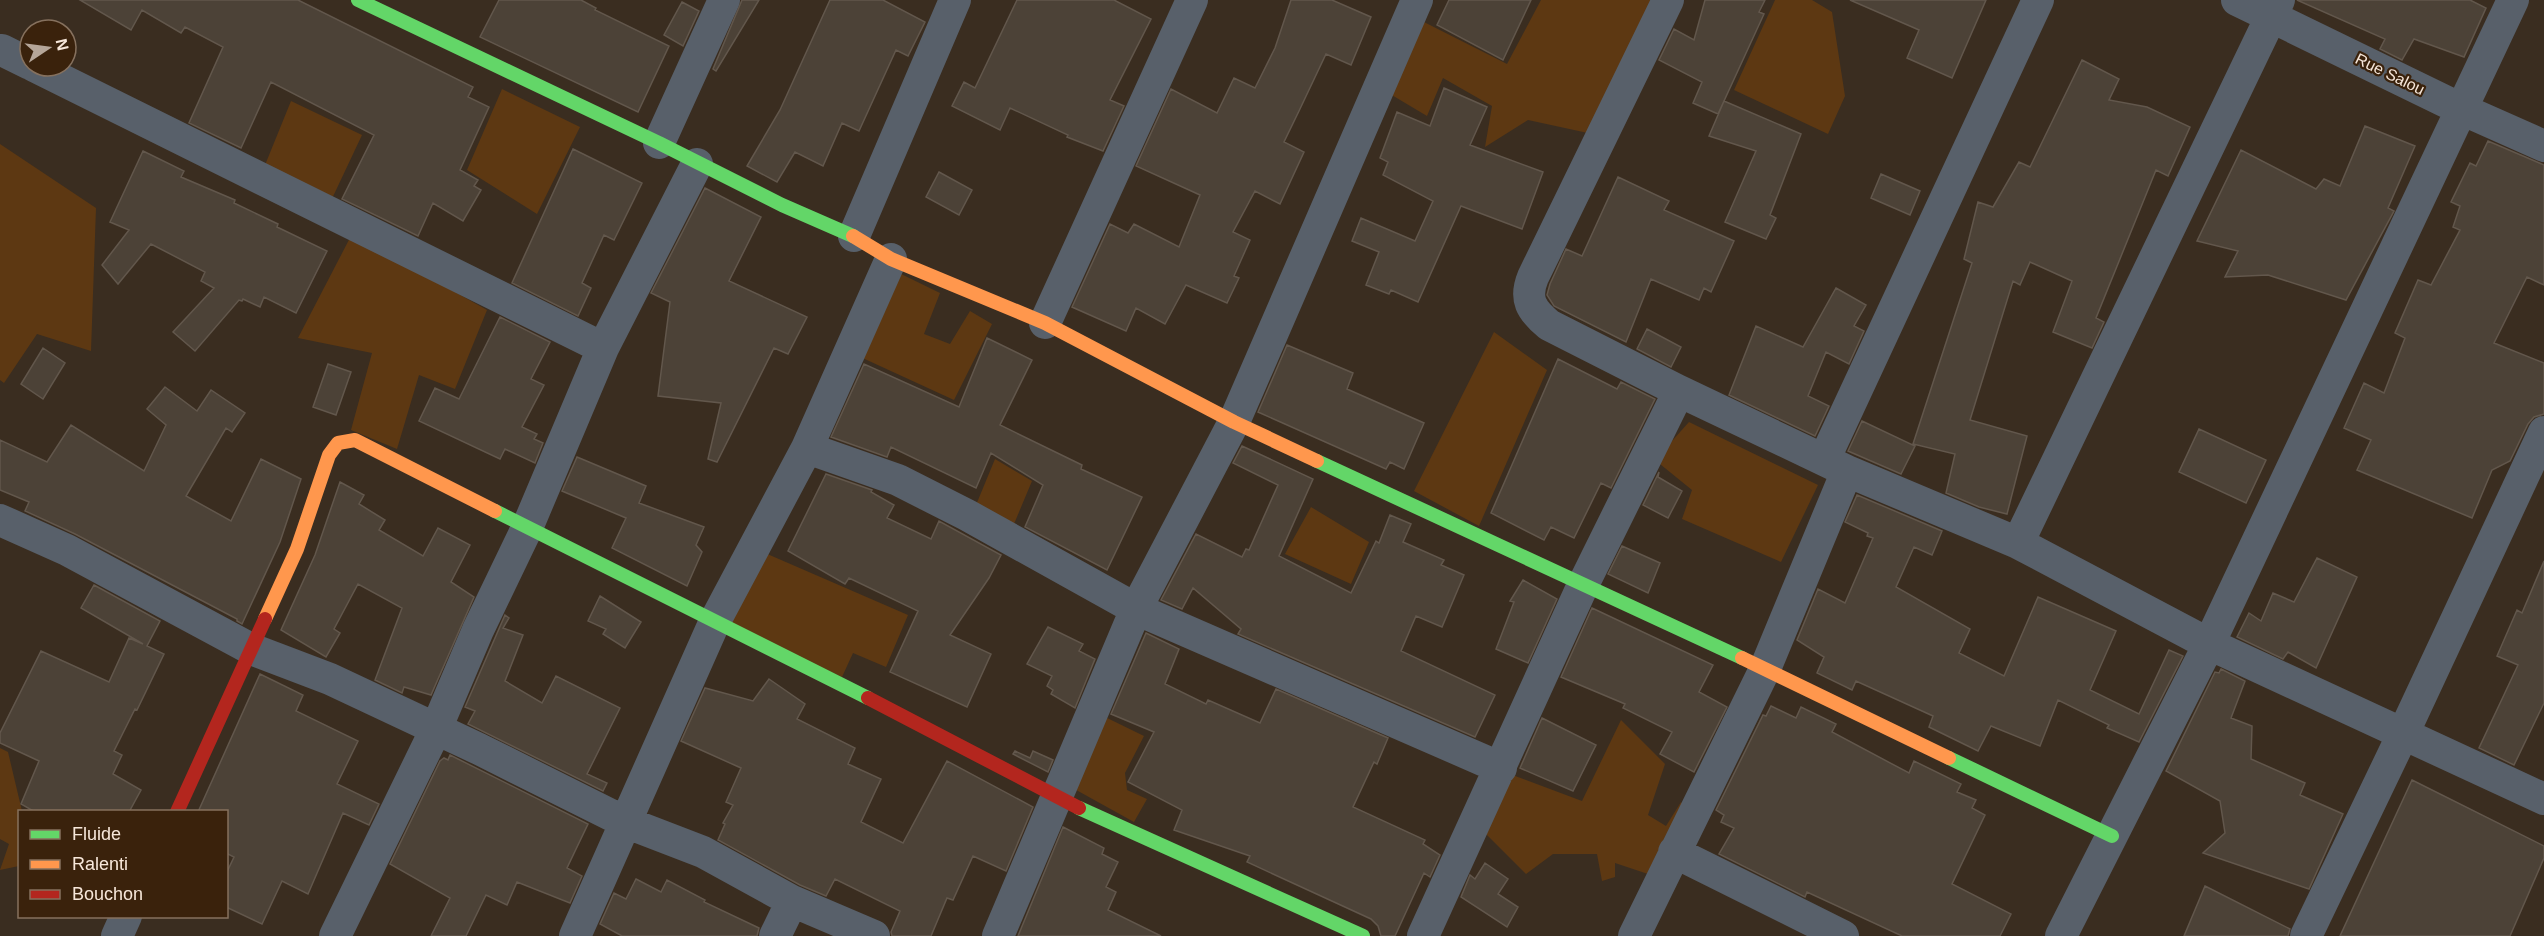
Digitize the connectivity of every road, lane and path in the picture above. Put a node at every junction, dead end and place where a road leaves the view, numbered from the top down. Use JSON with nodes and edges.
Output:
{"nodes":[{"id":1,"x":358,"y":0,"type":"edge"},
{"id":2,"x":724,"y":0,"type":"edge"},
{"id":3,"x":955,"y":0,"type":"edge"},
{"id":4,"x":1192,"y":0,"type":"edge"},
{"id":5,"x":1418,"y":0,"type":"edge"},
{"id":6,"x":1668,"y":0,"type":"edge"},
{"id":7,"x":2038,"y":0,"type":"edge"},
{"id":8,"x":2237,"y":0,"type":"edge"},
{"id":9,"x":2513,"y":0,"type":"edge"},
{"id":10,"x":2276,"y":8,"type":"edge"},
{"id":11,"x":2,"y":50,"type":"dead end"},
{"id":12,"x":18,"y":58,"type":"edge"},
{"id":13,"x":58,"y":78,"type":"edge"},
{"id":14,"x":2461,"y":109,"type":"junction"},
{"id":15,"x":659,"y":143,"type":"junction"},
{"id":16,"x":2544,"y":146,"type":"edge"},
{"id":17,"x":697,"y":164,"type":"junction"},
{"id":18,"x":854,"y":236,"type":"junction"},
{"id":19,"x":891,"y":259,"type":"junction"},
{"id":20,"x":1045,"y":323,"type":"junction"},
{"id":21,"x":603,"y":348,"type":"junction"},
{"id":22,"x":1679,"y":391,"type":"junction"},
{"id":23,"x":1234,"y":422,"type":"junction"},
{"id":24,"x":2544,"y":432,"type":"edge"},
{"id":25,"x":807,"y":448,"type":"junction"},
{"id":26,"x":1835,"y":465,"type":"junction"},
{"id":27,"x":0,"y":520,"type":"edge"},
{"id":28,"x":527,"y":528,"type":"junction"},
{"id":29,"x":2018,"y":543,"type":"junction"},
{"id":30,"x":1583,"y":585,"type":"junction"},
{"id":31,"x":1136,"y":609,"type":"junction"},
{"id":32,"x":715,"y":621,"type":"junction"},
{"id":33,"x":2210,"y":644,"type":"junction"},
{"id":34,"x":251,"y":649,"type":"junction"},
{"id":35,"x":1765,"y":669,"type":"junction"},
{"id":36,"x":436,"y":729,"type":"junction"},
{"id":37,"x":2403,"y":734,"type":"junction"},
{"id":38,"x":1501,"y":768,"type":"junction"},
{"id":39,"x":1056,"y":798,"type":"junction"},
{"id":40,"x":2544,"y":800,"type":"edge"},
{"id":41,"x":178,"y":810,"type":"edge"},
{"id":42,"x":625,"y":822,"type":"junction"},
{"id":43,"x":2112,"y":836,"type":"junction"},
{"id":44,"x":1674,"y":852,"type":"junction"},
{"id":45,"x":792,"y":901,"type":"junction"},
{"id":46,"x":125,"y":918,"type":"edge"},
{"id":47,"x":117,"y":936,"type":"edge"},
{"id":48,"x":335,"y":936,"type":"edge"},
{"id":49,"x":574,"y":936,"type":"edge"},
{"id":50,"x":775,"y":936,"type":"edge"},
{"id":51,"x":874,"y":936,"type":"edge"},
{"id":52,"x":998,"y":936,"type":"edge"},
{"id":53,"x":1363,"y":936,"type":"edge"},
{"id":54,"x":1423,"y":936,"type":"edge"},
{"id":55,"x":1634,"y":936,"type":"edge"},
{"id":56,"x":1843,"y":936,"type":"edge"},
{"id":57,"x":2061,"y":936,"type":"edge"},
{"id":58,"x":2306,"y":936,"type":"edge"}],
"edges":[{"from":1,"to":15,"type":"street"},
{"from":2,"to":15,"type":"street"},
{"from":3,"to":18,"type":"street"},
{"from":4,"to":20,"type":"street"},
{"from":5,"to":23,"type":"street"},
{"from":6,"to":22,"type":"street"},
{"from":7,"to":26,"type":"street"},
{"from":8,"to":10,"type":"street","name":"Rue Salou"},
{"from":9,"to":14,"type":"street"},
{"from":10,"to":14,"type":"street","name":"Rue Salou"},
{"from":10,"to":29,"type":"street"},
{"from":11,"to":12,"type":"street"},
{"from":13,"to":21,"type":"street"},
{"from":14,"to":16,"type":"street","name":"Rue Salou"},
{"from":14,"to":33,"type":"street"},
{"from":15,"to":17,"type":"street"},
{"from":17,"to":18,"type":"street"},
{"from":17,"to":21,"type":"street"},
{"from":18,"to":19,"type":"street"},
{"from":19,"to":20,"type":"street"},
{"from":19,"to":25,"type":"street"},
{"from":20,"to":23,"type":"street"},
{"from":21,"to":28,"type":"street"},
{"from":22,"to":26,"type":"street"},
{"from":22,"to":30,"type":"street"},
{"from":23,"to":30,"type":"street"},
{"from":23,"to":31,"type":"street"},
{"from":24,"to":37,"type":"street"},
{"from":25,"to":31,"type":"street"},
{"from":25,"to":32,"type":"street"},
{"from":26,"to":29,"type":"street"},
{"from":26,"to":35,"type":"street"},
{"from":27,"to":34,"type":"street"},
{"from":28,"to":32,"type":"street"},
{"from":28,"to":34,"type":"street"},
{"from":28,"to":36,"type":"street"},
{"from":29,"to":33,"type":"street"},
{"from":30,"to":35,"type":"street"},
{"from":30,"to":38,"type":"street"},
{"from":31,"to":38,"type":"street"},
{"from":31,"to":39,"type":"street"},
{"from":32,"to":39,"type":"street"},
{"from":32,"to":42,"type":"street"},
{"from":33,"to":37,"type":"street"},
{"from":33,"to":43,"type":"street"},
{"from":34,"to":36,"type":"street"},
{"from":34,"to":41,"type":"street"},
{"from":35,"to":43,"type":"street"},
{"from":35,"to":44,"type":"street"},
{"from":36,"to":42,"type":"street"},
{"from":36,"to":48,"type":"street"},
{"from":37,"to":40,"type":"street"},
{"from":37,"to":58,"type":"street"},
{"from":38,"to":54,"type":"street"},
{"from":39,"to":52,"type":"street"},
{"from":39,"to":53,"type":"street"},
{"from":42,"to":45,"type":"street"},
{"from":42,"to":49,"type":"street"},
{"from":43,"to":57,"type":"street"},
{"from":44,"to":55,"type":"street"},
{"from":44,"to":56,"type":"street"},
{"from":45,"to":50,"type":"street"},
{"from":45,"to":51,"type":"street"},
{"from":46,"to":47,"type":"street"}]}
